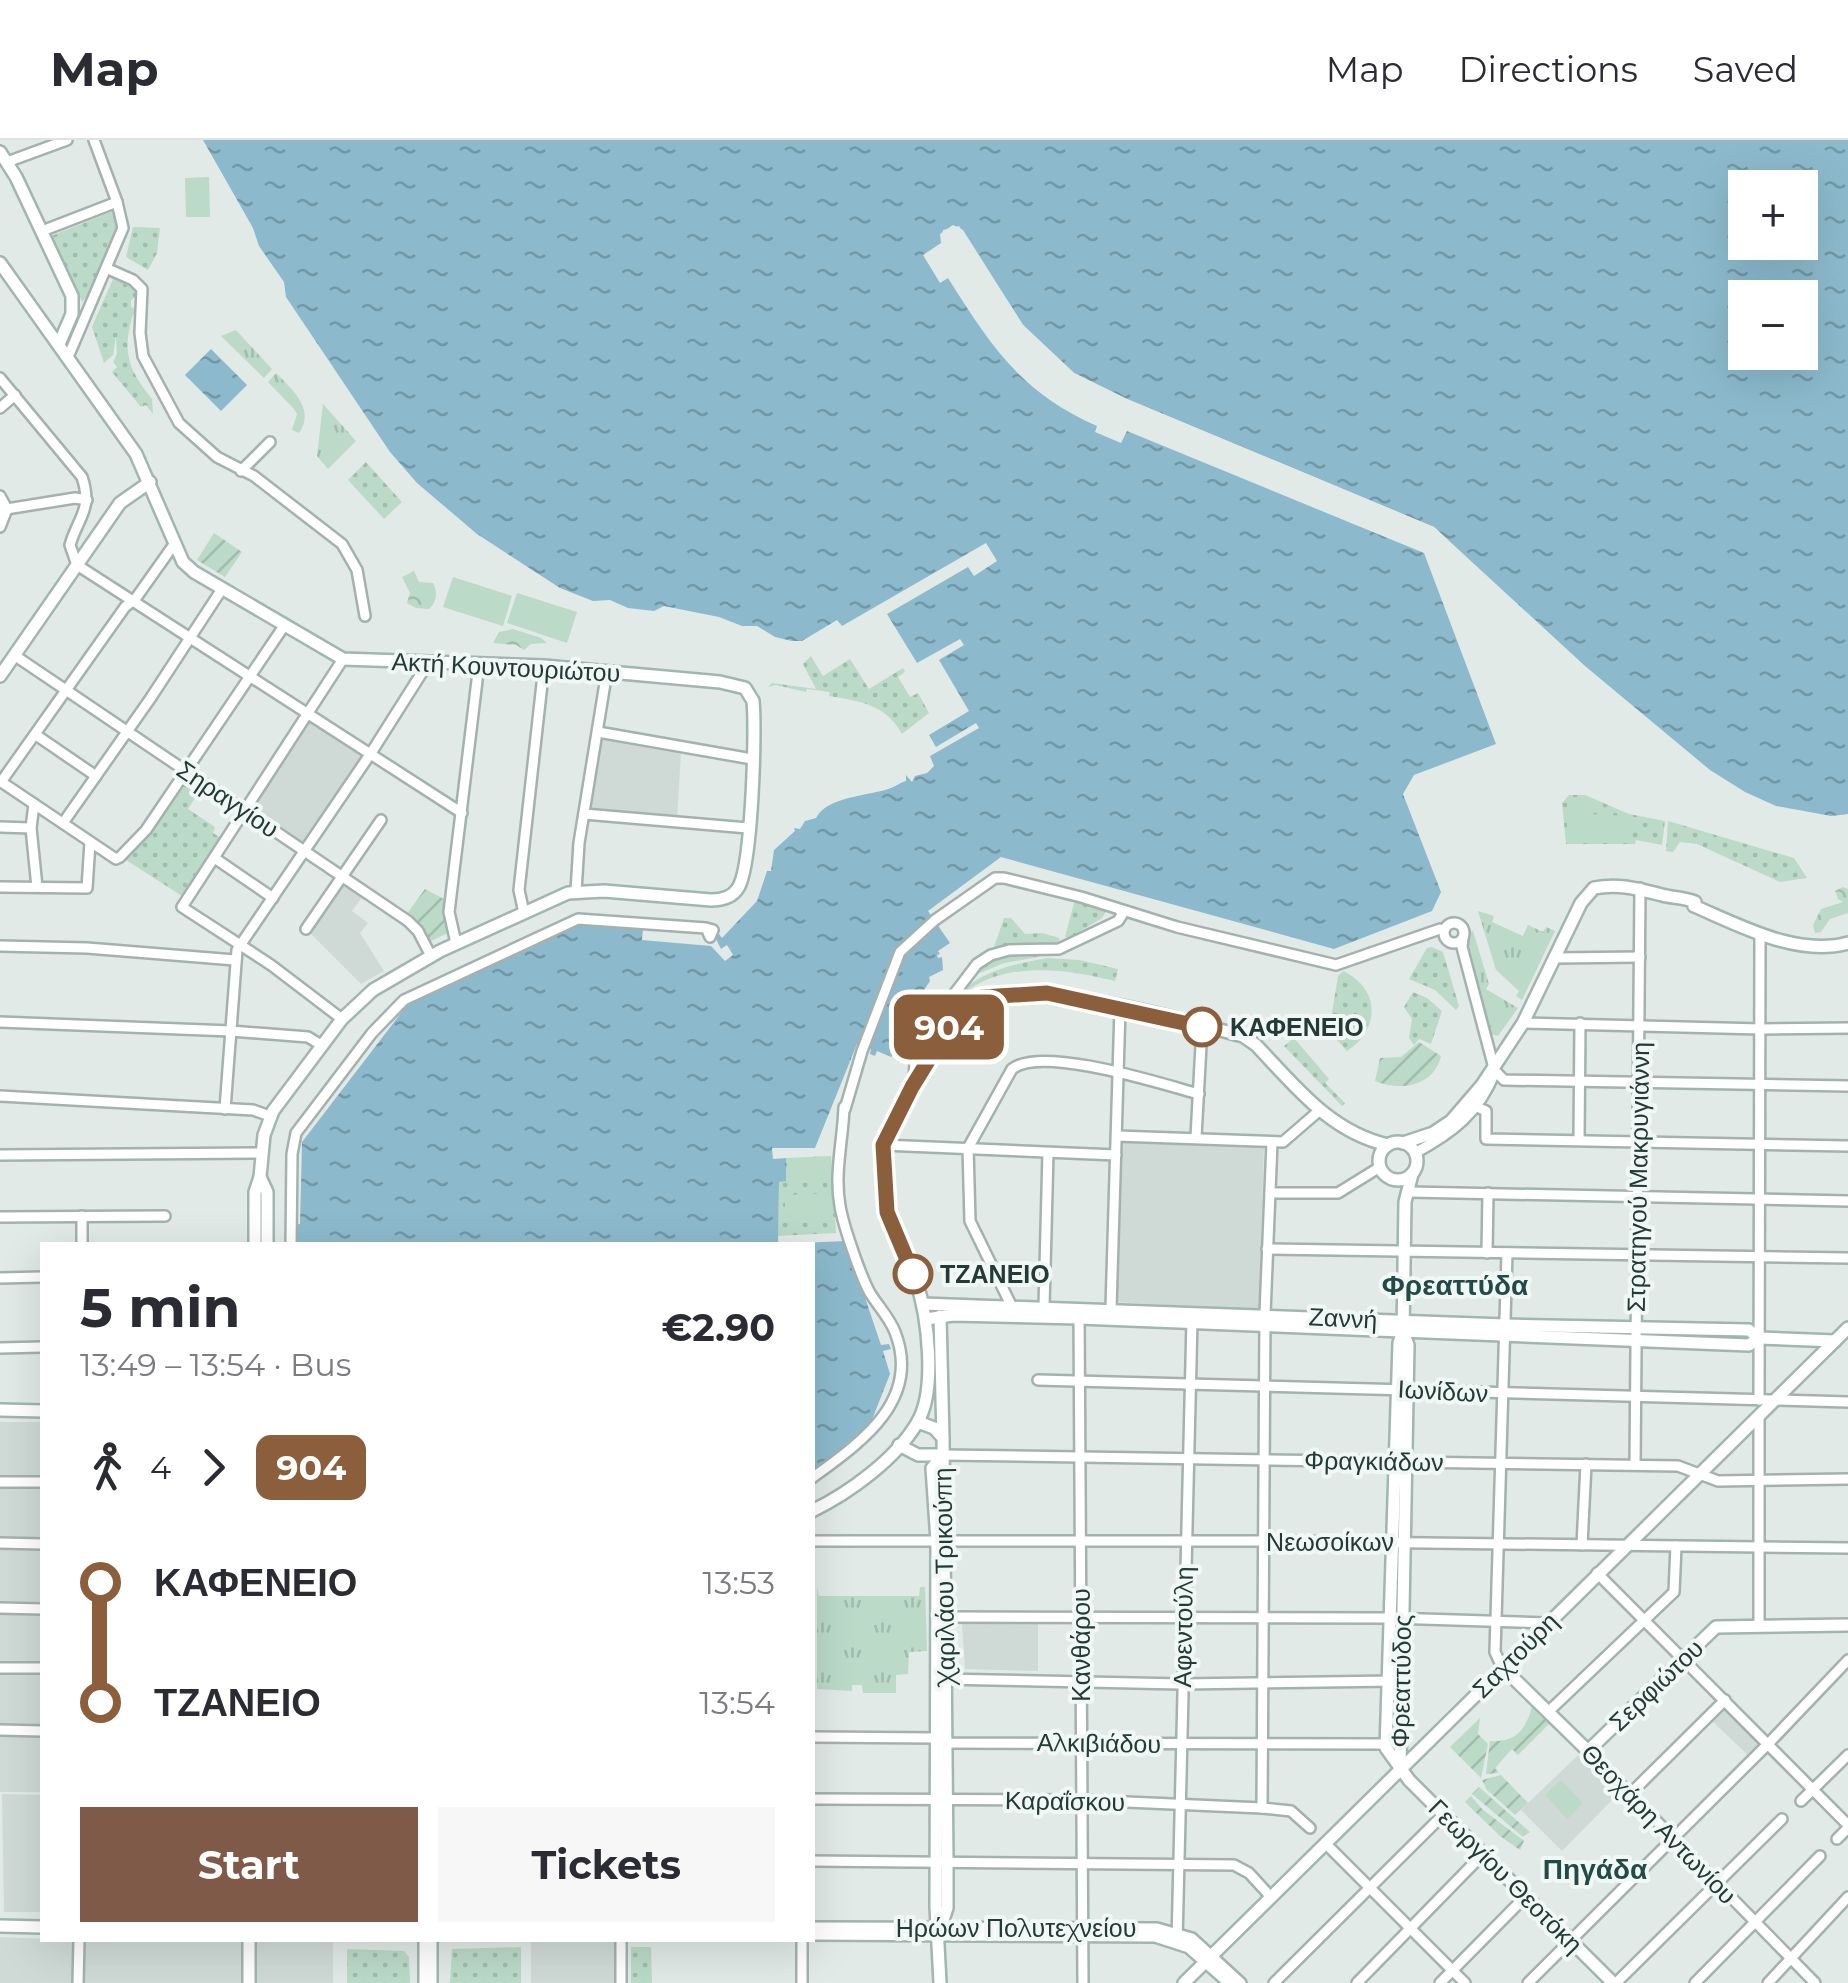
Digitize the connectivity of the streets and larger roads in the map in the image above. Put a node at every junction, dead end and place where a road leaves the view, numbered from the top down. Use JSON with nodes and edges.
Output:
{"nodes":[{"id":1,"x":66,"y":140,"type":"edge"},
{"id":2,"x":94,"y":140,"type":"edge"},
{"id":3,"x":4,"y":157,"type":"edge"},
{"id":4,"x":118,"y":202,"type":"junction"},
{"id":5,"x":42,"y":231,"type":"junction"},
{"id":6,"x":0,"y":263,"type":"edge"},
{"id":7,"x":108,"y":269,"type":"junction"},
{"id":8,"x":73,"y":306,"type":"junction"},
{"id":9,"x":88,"y":312,"type":"junction"},
{"id":10,"x":60,"y":344,"type":"junction"},
{"id":11,"x":68,"y":356,"type":"junction"},
{"id":12,"x":0,"y":378,"type":"edge"},
{"id":13,"x":15,"y":395,"type":"junction"},
{"id":14,"x":0,"y":408,"type":"edge"},
{"id":15,"x":270,"y":442,"type":"dead end"},
{"id":16,"x":241,"y":471,"type":"junction"},
{"id":17,"x":150,"y":482,"type":"junction"},
{"id":18,"x":0,"y":496,"type":"edge"},
{"id":19,"x":87,"y":500,"type":"junction"},
{"id":20,"x":4,"y":509,"type":"edge"},
{"id":21,"x":0,"y":527,"type":"edge"},
{"id":22,"x":175,"y":543,"type":"junction"},
{"id":23,"x":77,"y":564,"type":"junction"},
{"id":24,"x":222,"y":588,"type":"junction"},
{"id":25,"x":131,"y":600,"type":"junction"},
{"id":26,"x":365,"y":616,"type":"dead end"},
{"id":27,"x":284,"y":626,"type":"junction"},
{"id":28,"x":190,"y":638,"type":"junction"},
{"id":29,"x":14,"y":654,"type":"junction"},
{"id":30,"x":343,"y":659,"type":"junction"},
{"id":31,"x":428,"y":663,"type":"junction"},
{"id":32,"x":479,"y":664,"type":"junction"},
{"id":33,"x":544,"y":666,"type":"junction"},
{"id":34,"x":607,"y":670,"type":"junction"},
{"id":35,"x":0,"y":676,"type":"edge"},
{"id":36,"x":250,"y":677,"type":"junction"},
{"id":37,"x":67,"y":692,"type":"junction"},
{"id":38,"x":308,"y":714,"type":"junction"},
{"id":39,"x":127,"y":732,"type":"junction"},
{"id":40,"x":598,"y":732,"type":"junction"},
{"id":41,"x":36,"y":735,"type":"junction"},
{"id":42,"x":371,"y":753,"type":"junction"},
{"id":43,"x":752,"y":759,"type":"junction"},
{"id":44,"x":186,"y":771,"type":"junction"},
{"id":45,"x":96,"y":776,"type":"junction"},
{"id":46,"x":1,"y":781,"type":"edge"},
{"id":47,"x":34,"y":804,"type":"junction"},
{"id":48,"x":246,"y":811,"type":"junction"},
{"id":49,"x":462,"y":813,"type":"junction"},
{"id":50,"x":584,"y":814,"type":"junction"},
{"id":51,"x":380,"y":820,"type":"dead end"},
{"id":52,"x":62,"y":823,"type":"junction"},
{"id":53,"x":0,"y":827,"type":"edge"},
{"id":54,"x":31,"y":828,"type":"junction"},
{"id":55,"x":748,"y":828,"type":"junction"},
{"id":56,"x":90,"y":842,"type":"junction"},
{"id":57,"x":306,"y":851,"type":"junction"},
{"id":58,"x":216,"y":859,"type":"junction"},
{"id":59,"x":343,"y":876,"type":"junction"},
{"id":60,"x":0,"y":886,"type":"edge"},
{"id":61,"x":37,"y":887,"type":"junction"},
{"id":62,"x":1640,"y":888,"type":"junction"},
{"id":63,"x":576,"y":891,"type":"junction"},
{"id":64,"x":273,"y":898,"type":"junction"},
{"id":65,"x":1120,"y":910,"type":"junction"},
{"id":66,"x":524,"y":913,"type":"junction"},
{"id":67,"x":706,"y":928,"type":"dead end"},
{"id":68,"x":306,"y":929,"type":"dead end"},
{"id":69,"x":1440,"y":930,"type":"dead end"},
{"id":70,"x":1760,"y":934,"type":"junction"},
{"id":71,"x":456,"y":943,"type":"junction"},
{"id":72,"x":1848,"y":943,"type":"edge"},
{"id":73,"x":240,"y":944,"type":"junction"},
{"id":74,"x":0,"y":946,"type":"edge"},
{"id":75,"x":431,"y":956,"type":"junction"},
{"id":76,"x":1640,"y":956,"type":"junction"},
{"id":77,"x":1556,"y":958,"type":"junction"},
{"id":78,"x":235,"y":960,"type":"junction"},
{"id":79,"x":1120,"y":1008,"type":"junction"},
{"id":80,"x":342,"y":1018,"type":"junction"},
{"id":81,"x":0,"y":1022,"type":"edge"},
{"id":82,"x":1523,"y":1023,"type":"junction"},
{"id":83,"x":1580,"y":1023,"type":"junction"},
{"id":84,"x":1640,"y":1026,"type":"junction"},
{"id":85,"x":1202,"y":1027,"type":"junction"},
{"id":86,"x":1848,"y":1028,"type":"edge"},
{"id":87,"x":1761,"y":1029,"type":"junction"},
{"id":88,"x":232,"y":1031,"type":"junction"},
{"id":89,"x":321,"y":1045,"type":"junction"},
{"id":90,"x":1118,"y":1073,"type":"junction"},
{"id":91,"x":1491,"y":1075,"type":"junction"},
{"id":92,"x":1580,"y":1080,"type":"junction"},
{"id":93,"x":1639,"y":1083,"type":"junction"},
{"id":94,"x":1761,"y":1086,"type":"junction"},
{"id":95,"x":1848,"y":1086,"type":"edge"},
{"id":96,"x":912,"y":1087,"type":"junction"},
{"id":97,"x":1199,"y":1094,"type":"junction"},
{"id":98,"x":0,"y":1096,"type":"edge"},
{"id":99,"x":1476,"y":1107,"type":"junction"},
{"id":100,"x":225,"y":1108,"type":"junction"},
{"id":101,"x":1320,"y":1110,"type":"junction"},
{"id":102,"x":270,"y":1116,"type":"junction"},
{"id":103,"x":1117,"y":1136,"type":"junction"},
{"id":104,"x":1196,"y":1138,"type":"junction"},
{"id":105,"x":1580,"y":1139,"type":"junction"},
{"id":106,"x":1640,"y":1140,"type":"junction"},
{"id":107,"x":1272,"y":1142,"type":"junction"},
{"id":108,"x":1403,"y":1143,"type":"junction"},
{"id":109,"x":1761,"y":1143,"type":"junction"},
{"id":110,"x":883,"y":1145,"type":"junction"},
{"id":111,"x":1388,"y":1145,"type":"junction"},
{"id":112,"x":1848,"y":1146,"type":"edge"},
{"id":113,"x":968,"y":1148,"type":"junction"},
{"id":114,"x":262,"y":1153,"type":"junction"},
{"id":115,"x":1048,"y":1153,"type":"junction"},
{"id":116,"x":1415,"y":1153,"type":"junction"},
{"id":117,"x":0,"y":1155,"type":"edge"},
{"id":118,"x":1116,"y":1156,"type":"junction"},
{"id":119,"x":1384,"y":1172,"type":"junction"},
{"id":120,"x":1412,"y":1174,"type":"junction"},
{"id":121,"x":260,"y":1177,"type":"junction"},
{"id":122,"x":1270,"y":1193,"type":"junction"},
{"id":123,"x":1488,"y":1193,"type":"junction"},
{"id":124,"x":1408,"y":1197,"type":"junction"},
{"id":125,"x":1637,"y":1198,"type":"junction"},
{"id":126,"x":1760,"y":1200,"type":"junction"},
{"id":127,"x":1848,"y":1201,"type":"edge"},
{"id":128,"x":82,"y":1216,"type":"junction"},
{"id":129,"x":164,"y":1216,"type":"dead end"},
{"id":130,"x":0,"y":1217,"type":"edge"},
{"id":131,"x":82,"y":1242,"type":"edge"},
{"id":132,"x":255,"y":1242,"type":"edge"},
{"id":133,"x":267,"y":1242,"type":"edge"},
{"id":134,"x":291,"y":1242,"type":"edge"},
{"id":135,"x":1267,"y":1249,"type":"junction"},
{"id":136,"x":1404,"y":1252,"type":"junction"},
{"id":137,"x":1487,"y":1253,"type":"junction"},
{"id":138,"x":1507,"y":1253,"type":"junction"},
{"id":139,"x":1637,"y":1255,"type":"junction"},
{"id":140,"x":1759,"y":1257,"type":"junction"},
{"id":141,"x":1848,"y":1258,"type":"edge"},
{"id":142,"x":40,"y":1277,"type":"edge"},
{"id":143,"x":0,"y":1278,"type":"edge"},
{"id":144,"x":923,"y":1304,"type":"junction"},
{"id":145,"x":1044,"y":1306,"type":"junction"},
{"id":146,"x":1111,"y":1308,"type":"junction"},
{"id":147,"x":1012,"y":1310,"type":"junction"},
{"id":148,"x":1079,"y":1312,"type":"junction"},
{"id":149,"x":940,"y":1316,"type":"junction"},
{"id":150,"x":1192,"y":1318,"type":"junction"},
{"id":151,"x":926,"y":1319,"type":"junction"},
{"id":152,"x":1265,"y":1320,"type":"junction"},
{"id":153,"x":1403,"y":1327,"type":"junction"},
{"id":154,"x":1848,"y":1328,"type":"edge"},
{"id":155,"x":1505,"y":1331,"type":"junction"},
{"id":156,"x":1636,"y":1334,"type":"junction"},
{"id":157,"x":1759,"y":1338,"type":"junction"},
{"id":158,"x":1842,"y":1341,"type":"edge"},
{"id":159,"x":40,"y":1347,"type":"edge"},
{"id":160,"x":0,"y":1348,"type":"edge"},
{"id":161,"x":1038,"y":1380,"type":"dead end"},
{"id":162,"x":1079,"y":1382,"type":"junction"},
{"id":163,"x":1190,"y":1384,"type":"junction"},
{"id":164,"x":1265,"y":1386,"type":"junction"},
{"id":165,"x":1402,"y":1389,"type":"junction"},
{"id":166,"x":1504,"y":1394,"type":"junction"},
{"id":167,"x":1636,"y":1398,"type":"junction"},
{"id":168,"x":1759,"y":1400,"type":"junction"},
{"id":169,"x":1775,"y":1400,"type":"junction"},
{"id":170,"x":1848,"y":1402,"type":"edge"},
{"id":171,"x":0,"y":1410,"type":"edge"},
{"id":172,"x":40,"y":1410,"type":"edge"},
{"id":173,"x":1759,"y":1415,"type":"junction"},
{"id":174,"x":918,"y":1422,"type":"junction"},
{"id":175,"x":943,"y":1438,"type":"junction"},
{"id":176,"x":899,"y":1445,"type":"junction"},
{"id":177,"x":943,"y":1455,"type":"junction"},
{"id":178,"x":1080,"y":1457,"type":"junction"},
{"id":179,"x":1187,"y":1458,"type":"junction"},
{"id":180,"x":1265,"y":1460,"type":"junction"},
{"id":181,"x":1402,"y":1461,"type":"junction"},
{"id":182,"x":1502,"y":1464,"type":"junction"},
{"id":183,"x":1586,"y":1464,"type":"junction"},
{"id":184,"x":1635,"y":1465,"type":"junction"},
{"id":185,"x":1698,"y":1475,"type":"junction"},
{"id":186,"x":815,"y":1476,"type":"edge"},
{"id":187,"x":1848,"y":1479,"type":"edge"},
{"id":188,"x":1759,"y":1480,"type":"junction"},
{"id":189,"x":0,"y":1482,"type":"edge"},
{"id":190,"x":40,"y":1482,"type":"edge"},
{"id":191,"x":815,"y":1510,"type":"edge"},
{"id":192,"x":815,"y":1540,"type":"edge"},
{"id":193,"x":942,"y":1541,"type":"junction"},
{"id":194,"x":1080,"y":1541,"type":"junction"},
{"id":195,"x":1265,"y":1541,"type":"junction"},
{"id":196,"x":1184,"y":1542,"type":"junction"},
{"id":197,"x":1400,"y":1542,"type":"junction"},
{"id":198,"x":0,"y":1543,"type":"edge"},
{"id":199,"x":40,"y":1544,"type":"edge"},
{"id":200,"x":1499,"y":1544,"type":"junction"},
{"id":201,"x":1582,"y":1546,"type":"junction"},
{"id":202,"x":1625,"y":1546,"type":"junction"},
{"id":203,"x":1676,"y":1546,"type":"junction"},
{"id":204,"x":1759,"y":1546,"type":"junction"},
{"id":205,"x":1848,"y":1548,"type":"edge"},
{"id":206,"x":1598,"y":1573,"type":"junction"},
{"id":207,"x":0,"y":1608,"type":"edge"},
{"id":208,"x":40,"y":1609,"type":"edge"},
{"id":209,"x":942,"y":1617,"type":"junction"},
{"id":210,"x":1081,"y":1617,"type":"junction"},
{"id":211,"x":1265,"y":1617,"type":"junction"},
{"id":212,"x":1397,"y":1618,"type":"junction"},
{"id":213,"x":1644,"y":1618,"type":"junction"},
{"id":214,"x":1183,"y":1619,"type":"junction"},
{"id":215,"x":1496,"y":1621,"type":"junction"},
{"id":216,"x":1547,"y":1622,"type":"junction"},
{"id":217,"x":1848,"y":1625,"type":"edge"},
{"id":218,"x":1759,"y":1626,"type":"junction"},
{"id":219,"x":1684,"y":1658,"type":"junction"},
{"id":220,"x":1848,"y":1660,"type":"edge"},
{"id":221,"x":1502,"y":1666,"type":"junction"},
{"id":222,"x":0,"y":1668,"type":"edge"},
{"id":223,"x":40,"y":1668,"type":"edge"},
{"id":224,"x":942,"y":1679,"type":"junction"},
{"id":225,"x":1395,"y":1681,"type":"junction"},
{"id":226,"x":1081,"y":1682,"type":"junction"},
{"id":227,"x":1264,"y":1683,"type":"junction"},
{"id":228,"x":1182,"y":1684,"type":"junction"},
{"id":229,"x":1724,"y":1700,"type":"junction"},
{"id":230,"x":1548,"y":1712,"type":"junction"},
{"id":231,"x":0,"y":1730,"type":"edge"},
{"id":232,"x":40,"y":1731,"type":"edge"},
{"id":233,"x":815,"y":1738,"type":"edge"},
{"id":234,"x":942,"y":1740,"type":"junction"},
{"id":235,"x":1082,"y":1741,"type":"junction"},
{"id":236,"x":1180,"y":1744,"type":"junction"},
{"id":237,"x":1386,"y":1744,"type":"junction"},
{"id":238,"x":1768,"y":1744,"type":"junction"},
{"id":239,"x":1264,"y":1745,"type":"junction"},
{"id":240,"x":1588,"y":1752,"type":"junction"},
{"id":241,"x":1848,"y":1755,"type":"edge"},
{"id":242,"x":1400,"y":1769,"type":"junction"},
{"id":243,"x":1812,"y":1789,"type":"junction"},
{"id":244,"x":1630,"y":1794,"type":"junction"},
{"id":245,"x":815,"y":1799,"type":"edge"},
{"id":246,"x":942,"y":1799,"type":"junction"},
{"id":247,"x":1082,"y":1800,"type":"junction"},
{"id":248,"x":1800,"y":1801,"type":"dead end"},
{"id":249,"x":1179,"y":1804,"type":"junction"},
{"id":250,"x":1262,"y":1808,"type":"junction"},
{"id":251,"x":1444,"y":1814,"type":"junction"},
{"id":252,"x":1782,"y":1819,"type":"dead end"},
{"id":253,"x":1848,"y":1826,"type":"edge"},
{"id":254,"x":1310,"y":1828,"type":"dead end"},
{"id":255,"x":1673,"y":1838,"type":"junction"},
{"id":256,"x":1837,"y":1839,"type":"dead end"},
{"id":257,"x":1324,"y":1843,"type":"junction"},
{"id":258,"x":1484,"y":1854,"type":"junction"},
{"id":259,"x":1820,"y":1856,"type":"dead end"},
{"id":260,"x":815,"y":1862,"type":"edge"},
{"id":261,"x":942,"y":1862,"type":"junction"},
{"id":262,"x":1082,"y":1863,"type":"junction"},
{"id":263,"x":1178,"y":1865,"type":"junction"},
{"id":264,"x":1717,"y":1884,"type":"junction"},
{"id":265,"x":1370,"y":1889,"type":"junction"},
{"id":266,"x":1526,"y":1896,"type":"junction"},
{"id":267,"x":1271,"y":1897,"type":"junction"},
{"id":268,"x":1847,"y":1900,"type":"edge"},
{"id":269,"x":1755,"y":1922,"type":"junction"},
{"id":270,"x":0,"y":1926,"type":"edge"},
{"id":271,"x":40,"y":1927,"type":"edge"},
{"id":272,"x":1410,"y":1928,"type":"junction"},
{"id":273,"x":939,"y":1930,"type":"junction"},
{"id":274,"x":815,"y":1931,"type":"edge"},
{"id":275,"x":1083,"y":1931,"type":"junction"},
{"id":276,"x":1178,"y":1937,"type":"junction"},
{"id":277,"x":1570,"y":1940,"type":"junction"},
{"id":278,"x":79,"y":1942,"type":"edge"},
{"id":279,"x":249,"y":1942,"type":"edge"},
{"id":280,"x":428,"y":1942,"type":"edge"},
{"id":281,"x":621,"y":1942,"type":"edge"},
{"id":282,"x":802,"y":1942,"type":"edge"},
{"id":283,"x":1209,"y":1958,"type":"junction"},
{"id":284,"x":1791,"y":1958,"type":"junction"},
{"id":285,"x":1452,"y":1970,"type":"junction"},
{"id":286,"x":78,"y":1983,"type":"edge"},
{"id":287,"x":249,"y":1983,"type":"edge"},
{"id":288,"x":428,"y":1983,"type":"edge"},
{"id":289,"x":621,"y":1983,"type":"edge"},
{"id":290,"x":802,"y":1983,"type":"edge"},
{"id":291,"x":940,"y":1983,"type":"edge"},
{"id":292,"x":1083,"y":1983,"type":"edge"},
{"id":293,"x":1184,"y":1983,"type":"edge"},
{"id":294,"x":1230,"y":1983,"type":"edge"},
{"id":295,"x":1240,"y":1983,"type":"edge"},
{"id":296,"x":1274,"y":1983,"type":"edge"},
{"id":297,"x":1357,"y":1983,"type":"edge"},
{"id":298,"x":1440,"y":1983,"type":"edge"},
{"id":299,"x":1465,"y":1983,"type":"edge"},
{"id":300,"x":1528,"y":1983,"type":"edge"},
{"id":301,"x":1615,"y":1983,"type":"edge"},
{"id":302,"x":1695,"y":1983,"type":"edge"},
{"id":303,"x":1768,"y":1983,"type":"edge"},
{"id":304,"x":1815,"y":1983,"type":"edge"}],
"edges":[{"from":1,"to":3,"type":"street"},
{"from":2,"to":4,"type":"street"},
{"from":3,"to":5,"type":"street"},
{"from":4,"to":5,"type":"street"},
{"from":4,"to":7,"type":"street"},
{"from":5,"to":8,"type":"street"},
{"from":6,"to":10,"type":"street","name":"Ακτή Κουντουριώτου"},
{"from":7,"to":9,"type":"street"},
{"from":7,"to":16,"type":"street"},
{"from":8,"to":9,"type":"street"},
{"from":8,"to":10,"type":"street"},
{"from":9,"to":11,"type":"street"},
{"from":10,"to":11,"type":"street","name":"Ακτή Κουντουριώτου"},
{"from":11,"to":17,"type":"street","name":"Ακτή Κουντουριώτου"},
{"from":12,"to":13,"type":"street"},
{"from":13,"to":14,"type":"street"},
{"from":13,"to":19,"type":"street"},
{"from":15,"to":16,"type":"street"},
{"from":16,"to":26,"type":"street"},
{"from":17,"to":22,"type":"street","name":"Ακτή Κουντουριώτου"},
{"from":17,"to":23,"type":"street"},
{"from":18,"to":20,"type":"street"},
{"from":19,"to":20,"type":"street"},
{"from":19,"to":23,"type":"street"},
{"from":20,"to":21,"type":"street"},
{"from":22,"to":24,"type":"street","name":"Ακτή Κουντουριώτου"},
{"from":22,"to":25,"type":"street"},
{"from":23,"to":25,"type":"street"},
{"from":23,"to":29,"type":"street"},
{"from":24,"to":27,"type":"street","name":"Ακτή Κουντουριώτου"},
{"from":24,"to":28,"type":"street"},
{"from":25,"to":28,"type":"street"},
{"from":25,"to":37,"type":"street"},
{"from":27,"to":30,"type":"street","name":"Ακτή Κουντουριώτου"},
{"from":27,"to":36,"type":"street"},
{"from":28,"to":36,"type":"street"},
{"from":28,"to":39,"type":"street"},
{"from":29,"to":35,"type":"street"},
{"from":29,"to":37,"type":"street","name":"Σηραγγίου"},
{"from":30,"to":31,"type":"street","name":"Ακτή Κουντουριώτου"},
{"from":30,"to":38,"type":"street"},
{"from":31,"to":32,"type":"street","name":"Ακτή Κουντουριώτου"},
{"from":31,"to":42,"type":"street"},
{"from":32,"to":33,"type":"street","name":"Ακτή Κουντουριώτου"},
{"from":32,"to":49,"type":"street"},
{"from":33,"to":34,"type":"street","name":"Ακτή Κουντουριώτου"},
{"from":33,"to":66,"type":"street"},
{"from":34,"to":40,"type":"street"},
{"from":34,"to":43,"type":"street","name":"Ακτή Κουντουριώτου"},
{"from":36,"to":38,"type":"street"},
{"from":36,"to":44,"type":"street"},
{"from":37,"to":39,"type":"street","name":"Σηραγγίου"},
{"from":37,"to":41,"type":"street"},
{"from":38,"to":42,"type":"street"},
{"from":38,"to":48,"type":"street"},
{"from":39,"to":44,"type":"street","name":"Σηραγγίου"},
{"from":39,"to":45,"type":"street"},
{"from":40,"to":43,"type":"street"},
{"from":40,"to":50,"type":"street"},
{"from":41,"to":45,"type":"street"},
{"from":41,"to":46,"type":"street"},
{"from":42,"to":49,"type":"street"},
{"from":42,"to":57,"type":"street"},
{"from":43,"to":55,"type":"street"},
{"from":44,"to":48,"type":"street","name":"Σηραγγίου"},
{"from":44,"to":56,"type":"street"},
{"from":45,"to":52,"type":"street"},
{"from":46,"to":47,"type":"street"},
{"from":47,"to":52,"type":"street"},
{"from":47,"to":54,"type":"street"},
{"from":48,"to":57,"type":"street","name":"Σηραγγίου"},
{"from":48,"to":58,"type":"street"},
{"from":49,"to":71,"type":"street"},
{"from":50,"to":55,"type":"street"},
{"from":50,"to":63,"type":"street"},
{"from":51,"to":59,"type":"street"},
{"from":52,"to":56,"type":"street"},
{"from":53,"to":54,"type":"street"},
{"from":54,"to":61,"type":"street"},
{"from":55,"to":63,"type":"street"},
{"from":56,"to":61,"type":"street"},
{"from":57,"to":59,"type":"street","name":"Σηραγγίου"},
{"from":57,"to":64,"type":"street"},
{"from":58,"to":64,"type":"street"},
{"from":58,"to":73,"type":"street"},
{"from":59,"to":68,"type":"street"},
{"from":59,"to":75,"type":"street","name":"Σηραγγίου"},
{"from":60,"to":61,"type":"street"},
{"from":62,"to":70,"type":"street"},
{"from":62,"to":76,"type":"street","name":"Στρατηγού Μακρυγιάννη"},
{"from":62,"to":77,"type":"street"},
{"from":63,"to":66,"type":"street"},
{"from":64,"to":73,"type":"street"},
{"from":65,"to":69,"type":"street"},
{"from":65,"to":96,"type":"street"},
{"from":65,"to":186,"type":"street"},
{"from":66,"to":71,"type":"street"},
{"from":67,"to":134,"type":"street"},
{"from":70,"to":72,"type":"street"},
{"from":70,"to":87,"type":"street"},
{"from":71,"to":75,"type":"street"},
{"from":73,"to":78,"type":"street"},
{"from":73,"to":80,"type":"street"},
{"from":74,"to":78,"type":"street"},
{"from":75,"to":80,"type":"street"},
{"from":76,"to":77,"type":"street"},
{"from":76,"to":84,"type":"street","name":"Στρατηγού Μακρυγιάννη"},
{"from":77,"to":82,"type":"street"},
{"from":78,"to":88,"type":"street"},
{"from":79,"to":85,"type":"street"},
{"from":79,"to":90,"type":"street"},
{"from":79,"to":96,"type":"street"},
{"from":80,"to":89,"type":"street"},
{"from":81,"to":88,"type":"street"},
{"from":82,"to":83,"type":"street"},
{"from":82,"to":91,"type":"street"},
{"from":83,"to":84,"type":"street"},
{"from":83,"to":92,"type":"street"},
{"from":84,"to":87,"type":"street"},
{"from":84,"to":93,"type":"street","name":"Στρατηγού Μακρυγιάννη"},
{"from":85,"to":97,"type":"street"},
{"from":85,"to":101,"type":"street"},
{"from":86,"to":87,"type":"street"},
{"from":87,"to":94,"type":"street"},
{"from":88,"to":89,"type":"street"},
{"from":88,"to":100,"type":"street"},
{"from":89,"to":102,"type":"street"},
{"from":90,"to":97,"type":"street"},
{"from":90,"to":103,"type":"street"},
{"from":90,"to":113,"type":"street"},
{"from":91,"to":91,"type":"street"},
{"from":91,"to":92,"type":"street"},
{"from":91,"to":99,"type":"street"},
{"from":91,"to":108,"type":"street"},
{"from":92,"to":93,"type":"street"},
{"from":92,"to":105,"type":"street"},
{"from":93,"to":94,"type":"street"},
{"from":93,"to":106,"type":"street","name":"Στρατηγού Μακρυγιάννη"},
{"from":94,"to":95,"type":"street"},
{"from":94,"to":109,"type":"street"},
{"from":96,"to":110,"type":"street"},
{"from":97,"to":104,"type":"street"},
{"from":98,"to":100,"type":"street"},
{"from":99,"to":105,"type":"street"},
{"from":99,"to":116,"type":"street"},
{"from":100,"to":102,"type":"street"},
{"from":101,"to":107,"type":"street"},
{"from":101,"to":111,"type":"street"},
{"from":102,"to":114,"type":"street"},
{"from":103,"to":104,"type":"street"},
{"from":103,"to":118,"type":"street"},
{"from":104,"to":107,"type":"street"},
{"from":105,"to":106,"type":"street"},
{"from":106,"to":109,"type":"street"},
{"from":106,"to":125,"type":"street","name":"Στρατηγού Μακρυγιάννη"},
{"from":107,"to":122,"type":"street"},
{"from":108,"to":111,"type":"street"},
{"from":108,"to":116,"type":"street"},
{"from":109,"to":112,"type":"street"},
{"from":109,"to":126,"type":"street"},
{"from":110,"to":113,"type":"street"},
{"from":110,"to":144,"type":"street"},
{"from":111,"to":119,"type":"street"},
{"from":113,"to":115,"type":"street"},
{"from":113,"to":147,"type":"street"},
{"from":114,"to":117,"type":"street"},
{"from":114,"to":121,"type":"street"},
{"from":115,"to":118,"type":"street"},
{"from":115,"to":145,"type":"street"},
{"from":116,"to":120,"type":"street"},
{"from":118,"to":146,"type":"street"},
{"from":119,"to":120,"type":"street"},
{"from":119,"to":122,"type":"street"},
{"from":119,"to":124,"type":"street"},
{"from":120,"to":124,"type":"street","name":"Φρεαττύδος"},
{"from":121,"to":132,"type":"street"},
{"from":121,"to":133,"type":"street"},
{"from":122,"to":135,"type":"street"},
{"from":123,"to":124,"type":"street"},
{"from":123,"to":125,"type":"street"},
{"from":123,"to":137,"type":"street"},
{"from":124,"to":136,"type":"street","name":"Φρεαττύδος"},
{"from":125,"to":126,"type":"street"},
{"from":125,"to":139,"type":"street","name":"Στρατηγού Μακρυγιάννη"},
{"from":126,"to":127,"type":"street"},
{"from":126,"to":140,"type":"street"},
{"from":128,"to":129,"type":"street"},
{"from":128,"to":130,"type":"street"},
{"from":128,"to":131,"type":"street"},
{"from":135,"to":136,"type":"street"},
{"from":135,"to":152,"type":"street"},
{"from":136,"to":137,"type":"street"},
{"from":136,"to":153,"type":"street","name":"Φρεαττύδος"},
{"from":137,"to":138,"type":"street"},
{"from":138,"to":139,"type":"street"},
{"from":138,"to":155,"type":"street"},
{"from":139,"to":140,"type":"street"},
{"from":139,"to":156,"type":"street","name":"Στρατηγού Μακρυγιάννη"},
{"from":140,"to":141,"type":"street"},
{"from":140,"to":157,"type":"street"},
{"from":142,"to":143,"type":"street"},
{"from":144,"to":147,"type":"street","name":"Ζαννή"},
{"from":144,"to":151,"type":"street"},
{"from":145,"to":147,"type":"street","name":"Ζαννή"},
{"from":145,"to":148,"type":"street","name":"Ζαννή"},
{"from":146,"to":148,"type":"street","name":"Ζαννή"},
{"from":146,"to":150,"type":"street","name":"Ζαννή"},
{"from":147,"to":148,"type":"street","name":"Ζαννή"},
{"from":147,"to":149,"type":"street","name":"Ζαννή"},
{"from":148,"to":150,"type":"street","name":"Ζαννή"},
{"from":148,"to":162,"type":"street","name":"Κανθάρου"},
{"from":149,"to":151,"type":"street","name":"Ζαννή"},
{"from":149,"to":175,"type":"street","name":"Χαριλάου Τρικούπη"},
{"from":150,"to":152,"type":"street","name":"Ζαννή"},
{"from":150,"to":163,"type":"street","name":"Αφεντούλη"},
{"from":151,"to":174,"type":"street"},
{"from":152,"to":153,"type":"street","name":"Ζαννή"},
{"from":152,"to":164,"type":"street"},
{"from":153,"to":155,"type":"street","name":"Ζαννή"},
{"from":153,"to":165,"type":"street","name":"Φρεαττύδος"},
{"from":154,"to":158,"type":"street","name":"Σαχτούρη"},
{"from":155,"to":156,"type":"street","name":"Ζαννή"},
{"from":155,"to":166,"type":"street"},
{"from":156,"to":157,"type":"street","name":"Ζαννή"},
{"from":156,"to":167,"type":"street","name":"Στρατηγού Μακρυγιάννη"},
{"from":157,"to":158,"type":"street","name":"Ζαννή"},
{"from":157,"to":168,"type":"street"},
{"from":158,"to":169,"type":"street","name":"Σαχτούρη"},
{"from":159,"to":160,"type":"street"},
{"from":161,"to":162,"type":"street","name":"Ιωνίδων"},
{"from":162,"to":163,"type":"street","name":"Ιωνίδων"},
{"from":162,"to":178,"type":"street","name":"Κανθάρου"},
{"from":163,"to":164,"type":"street","name":"Ιωνίδων"},
{"from":163,"to":179,"type":"street","name":"Αφεντούλη"},
{"from":164,"to":165,"type":"street","name":"Ιωνίδων"},
{"from":164,"to":180,"type":"street"},
{"from":165,"to":166,"type":"street","name":"Ιωνίδων"},
{"from":165,"to":181,"type":"street","name":"Φρεαττύδος"},
{"from":166,"to":167,"type":"street","name":"Ιωνίδων"},
{"from":166,"to":182,"type":"street"},
{"from":167,"to":168,"type":"street","name":"Ιωνίδων"},
{"from":167,"to":184,"type":"street","name":"Στρατηγού Μακρυγιάννη"},
{"from":168,"to":169,"type":"street","name":"Ιωνίδων"},
{"from":169,"to":170,"type":"street","name":"Ιωνίδων"},
{"from":169,"to":173,"type":"street","name":"Σαχτούρη"},
{"from":171,"to":172,"type":"street"},
{"from":173,"to":185,"type":"street","name":"Σαχτούρη"},
{"from":173,"to":188,"type":"street"},
{"from":174,"to":175,"type":"street"},
{"from":174,"to":176,"type":"street"},
{"from":175,"to":177,"type":"street","name":"Χαριλάου Τρικούπη"},
{"from":176,"to":177,"type":"street","name":"Φραγκιάδων"},
{"from":176,"to":191,"type":"street"},
{"from":177,"to":178,"type":"street","name":"Φραγκιάδων"},
{"from":177,"to":193,"type":"street","name":"Χαριλάου Τρικούπη"},
{"from":178,"to":179,"type":"street","name":"Φραγκιάδων"},
{"from":178,"to":194,"type":"street","name":"Κανθάρου"},
{"from":179,"to":180,"type":"street","name":"Φραγκιάδων"},
{"from":179,"to":196,"type":"street","name":"Αφεντούλη"},
{"from":180,"to":181,"type":"street","name":"Φραγκιάδων"},
{"from":180,"to":195,"type":"street"},
{"from":181,"to":182,"type":"street","name":"Φραγκιάδων"},
{"from":181,"to":197,"type":"street","name":"Φρεαττύδος"},
{"from":182,"to":183,"type":"street","name":"Φραγκιάδων"},
{"from":182,"to":200,"type":"street"},
{"from":183,"to":184,"type":"street","name":"Φραγκιάδων"},
{"from":183,"to":201,"type":"street"},
{"from":184,"to":185,"type":"street","name":"Φραγκιάδων"},
{"from":185,"to":188,"type":"street","name":"Φραγκιάδων"},
{"from":185,"to":202,"type":"street","name":"Σαχτούρη"},
{"from":187,"to":188,"type":"street","name":"Φραγκιάδων"},
{"from":188,"to":204,"type":"street"},
{"from":189,"to":190,"type":"street"},
{"from":192,"to":193,"type":"street","name":"Νεωσοίκων"},
{"from":193,"to":194,"type":"street","name":"Νεωσοίκων"},
{"from":193,"to":209,"type":"street","name":"Χαριλάου Τρικούπη"},
{"from":194,"to":196,"type":"street","name":"Νεωσοίκων"},
{"from":194,"to":210,"type":"street","name":"Κανθάρου"},
{"from":195,"to":196,"type":"street","name":"Νεωσοίκων"},
{"from":195,"to":197,"type":"street","name":"Νεωσοίκων"},
{"from":195,"to":211,"type":"street"},
{"from":196,"to":214,"type":"street","name":"Αφεντούλη"},
{"from":197,"to":200,"type":"street","name":"Νεωσοίκων"},
{"from":197,"to":212,"type":"street","name":"Φρεαττύδος"},
{"from":198,"to":199,"type":"street"},
{"from":200,"to":201,"type":"street","name":"Νεωσοίκων"},
{"from":200,"to":215,"type":"street"},
{"from":201,"to":202,"type":"street","name":"Νεωσοίκων"},
{"from":202,"to":203,"type":"street","name":"Νεωσοίκων"},
{"from":202,"to":206,"type":"street","name":"Σαχτούρη"},
{"from":203,"to":204,"type":"street","name":"Νεωσοίκων"},
{"from":203,"to":213,"type":"street"},
{"from":204,"to":205,"type":"street","name":"Νεωσοίκων"},
{"from":204,"to":218,"type":"street"},
{"from":206,"to":213,"type":"street"},
{"from":206,"to":216,"type":"street","name":"Σαχτούρη"},
{"from":207,"to":208,"type":"street"},
{"from":209,"to":210,"type":"street"},
{"from":209,"to":224,"type":"street","name":"Χαριλάου Τρικούπη"},
{"from":210,"to":214,"type":"street"},
{"from":210,"to":226,"type":"street","name":"Κανθάρου"},
{"from":211,"to":212,"type":"street"},
{"from":211,"to":214,"type":"street"},
{"from":211,"to":227,"type":"street"},
{"from":212,"to":215,"type":"street"},
{"from":212,"to":225,"type":"street","name":"Φρεαττύδος"},
{"from":213,"to":219,"type":"street"},
{"from":213,"to":230,"type":"street"},
{"from":214,"to":228,"type":"street","name":"Αφεντούλη"},
{"from":215,"to":216,"type":"street"},
{"from":215,"to":221,"type":"street"},
{"from":216,"to":221,"type":"street","name":"Σαχτούρη"},
{"from":217,"to":218,"type":"street","name":"Σερφιώτου"},
{"from":218,"to":219,"type":"street","name":"Σερφιώτου"},
{"from":219,"to":229,"type":"street"},
{"from":219,"to":240,"type":"street","name":"Σερφιώτου"},
{"from":220,"to":238,"type":"street"},
{"from":221,"to":230,"type":"street","name":"Θεοχάρη Αντωνίου"},
{"from":221,"to":242,"type":"street","name":"Σαχτούρη"},
{"from":222,"to":223,"type":"street"},
{"from":224,"to":226,"type":"street"},
{"from":224,"to":234,"type":"street","name":"Χαριλάου Τρικούπη"},
{"from":225,"to":227,"type":"street"},
{"from":225,"to":237,"type":"street","name":"Φρεαττύδος"},
{"from":225,"to":242,"type":"street","name":"Φρεαττύδος"},
{"from":226,"to":228,"type":"street"},
{"from":226,"to":235,"type":"street","name":"Κανθάρου"},
{"from":227,"to":228,"type":"street"},
{"from":227,"to":239,"type":"street"},
{"from":228,"to":236,"type":"street","name":"Αφεντούλη"},
{"from":229,"to":238,"type":"street"},
{"from":229,"to":244,"type":"street"},
{"from":230,"to":240,"type":"street","name":"Θεοχάρη Αντωνίου"},
{"from":231,"to":232,"type":"street"},
{"from":233,"to":234,"type":"street","name":"Αλκιβιάδου"},
{"from":234,"to":235,"type":"street","name":"Αλκιβιάδου"},
{"from":234,"to":246,"type":"street","name":"Χαριλάου Τρικούπη"},
{"from":235,"to":236,"type":"street","name":"Αλκιβιάδου"},
{"from":235,"to":247,"type":"street","name":"Κανθάρου"},
{"from":236,"to":239,"type":"street","name":"Αλκιβιάδου"},
{"from":236,"to":249,"type":"street","name":"Αφεντούλη"},
{"from":237,"to":239,"type":"street","name":"Αλκιβιάδου"},
{"from":237,"to":242,"type":"street","name":"Φρεαττύδος"},
{"from":238,"to":243,"type":"street"},
{"from":238,"to":255,"type":"street"},
{"from":239,"to":250,"type":"street"},
{"from":240,"to":244,"type":"street","name":"Θεοχάρη Αντωνίου"},
{"from":241,"to":243,"type":"street"},
{"from":242,"to":251,"type":"street","name":"Γεωργίου Θεοτόκη"},
{"from":242,"to":257,"type":"street","name":"Σαχτούρη"},
{"from":243,"to":248,"type":"street"},
{"from":243,"to":253,"type":"street"},
{"from":244,"to":255,"type":"street","name":"Θεοχάρη Αντωνίου"},
{"from":245,"to":246,"type":"street","name":"Καραΐσκου"},
{"from":246,"to":247,"type":"street","name":"Καραΐσκου"},
{"from":246,"to":261,"type":"street","name":"Χαριλάου Τρικούπη"},
{"from":247,"to":249,"type":"street","name":"Καραΐσκου"},
{"from":247,"to":262,"type":"street","name":"Κανθάρου"},
{"from":249,"to":250,"type":"street","name":"Καραΐσκου"},
{"from":249,"to":263,"type":"street","name":"Αφεντούλη"},
{"from":250,"to":254,"type":"street","name":"Καραΐσκου"},
{"from":251,"to":258,"type":"street","name":"Γεωργίου Θεοτόκη"},
{"from":251,"to":265,"type":"street"},
{"from":252,"to":264,"type":"street"},
{"from":253,"to":256,"type":"street"},
{"from":255,"to":264,"type":"street","name":"Θεοχάρη Αντωνίου"},
{"from":255,"to":277,"type":"street"},
{"from":257,"to":265,"type":"street"},
{"from":257,"to":267,"type":"street","name":"Σαχτούρη"},
{"from":258,"to":266,"type":"street","name":"Γεωργίου Θεοτόκη"},
{"from":258,"to":272,"type":"street"},
{"from":259,"to":269,"type":"street"},
{"from":260,"to":261,"type":"street"},
{"from":261,"to":262,"type":"street"},
{"from":261,"to":273,"type":"street","name":"Χαριλάου Τρικούπη"},
{"from":262,"to":263,"type":"street"},
{"from":262,"to":275,"type":"street","name":"Κανθάρου"},
{"from":263,"to":267,"type":"street"},
{"from":263,"to":276,"type":"street","name":"Αφεντούλη"},
{"from":264,"to":269,"type":"street","name":"Θεοχάρη Αντωνίου"},
{"from":264,"to":301,"type":"street"},
{"from":265,"to":272,"type":"street"},
{"from":265,"to":296,"type":"street"},
{"from":266,"to":277,"type":"street","name":"Γεωργίου Θεοτόκη"},
{"from":266,"to":285,"type":"street"},
{"from":267,"to":283,"type":"street","name":"Σαχτούρη"},
{"from":268,"to":284,"type":"street"},
{"from":269,"to":284,"type":"street","name":"Θεοχάρη Αντωνίου"},
{"from":269,"to":302,"type":"street"},
{"from":270,"to":271,"type":"street"},
{"from":272,"to":285,"type":"street"},
{"from":272,"to":297,"type":"street"},
{"from":273,"to":274,"type":"street","name":"Ηρώων Πολυτεχνείου"},
{"from":273,"to":275,"type":"street","name":"Ηρώων Πολυτεχνείου"},
{"from":273,"to":291,"type":"street","name":"Χαριλάου Τρικούπη"},
{"from":275,"to":276,"type":"street","name":"Ηρώων Πολυτεχνείου"},
{"from":275,"to":292,"type":"street","name":"Κανθάρου"},
{"from":276,"to":283,"type":"street","name":"Ηρώων Πολυτεχνείου"},
{"from":277,"to":300,"type":"street"},
{"from":277,"to":301,"type":"street","name":"Γεωργίου Θεοτόκη"},
{"from":278,"to":286,"type":"street"},
{"from":279,"to":287,"type":"street"},
{"from":280,"to":288,"type":"street"},
{"from":281,"to":289,"type":"street"},
{"from":282,"to":290,"type":"street"},
{"from":283,"to":293,"type":"street","name":"Σαχτούρη"},
{"from":283,"to":294,"type":"street","name":"Ηρώων Πολυτεχνείου"},
{"from":283,"to":295,"type":"street"},
{"from":284,"to":303,"type":"street"},
{"from":284,"to":304,"type":"street","name":"Θεοχάρη Αντωνίου"},
{"from":285,"to":298,"type":"street"},
{"from":285,"to":299,"type":"street"}]}
